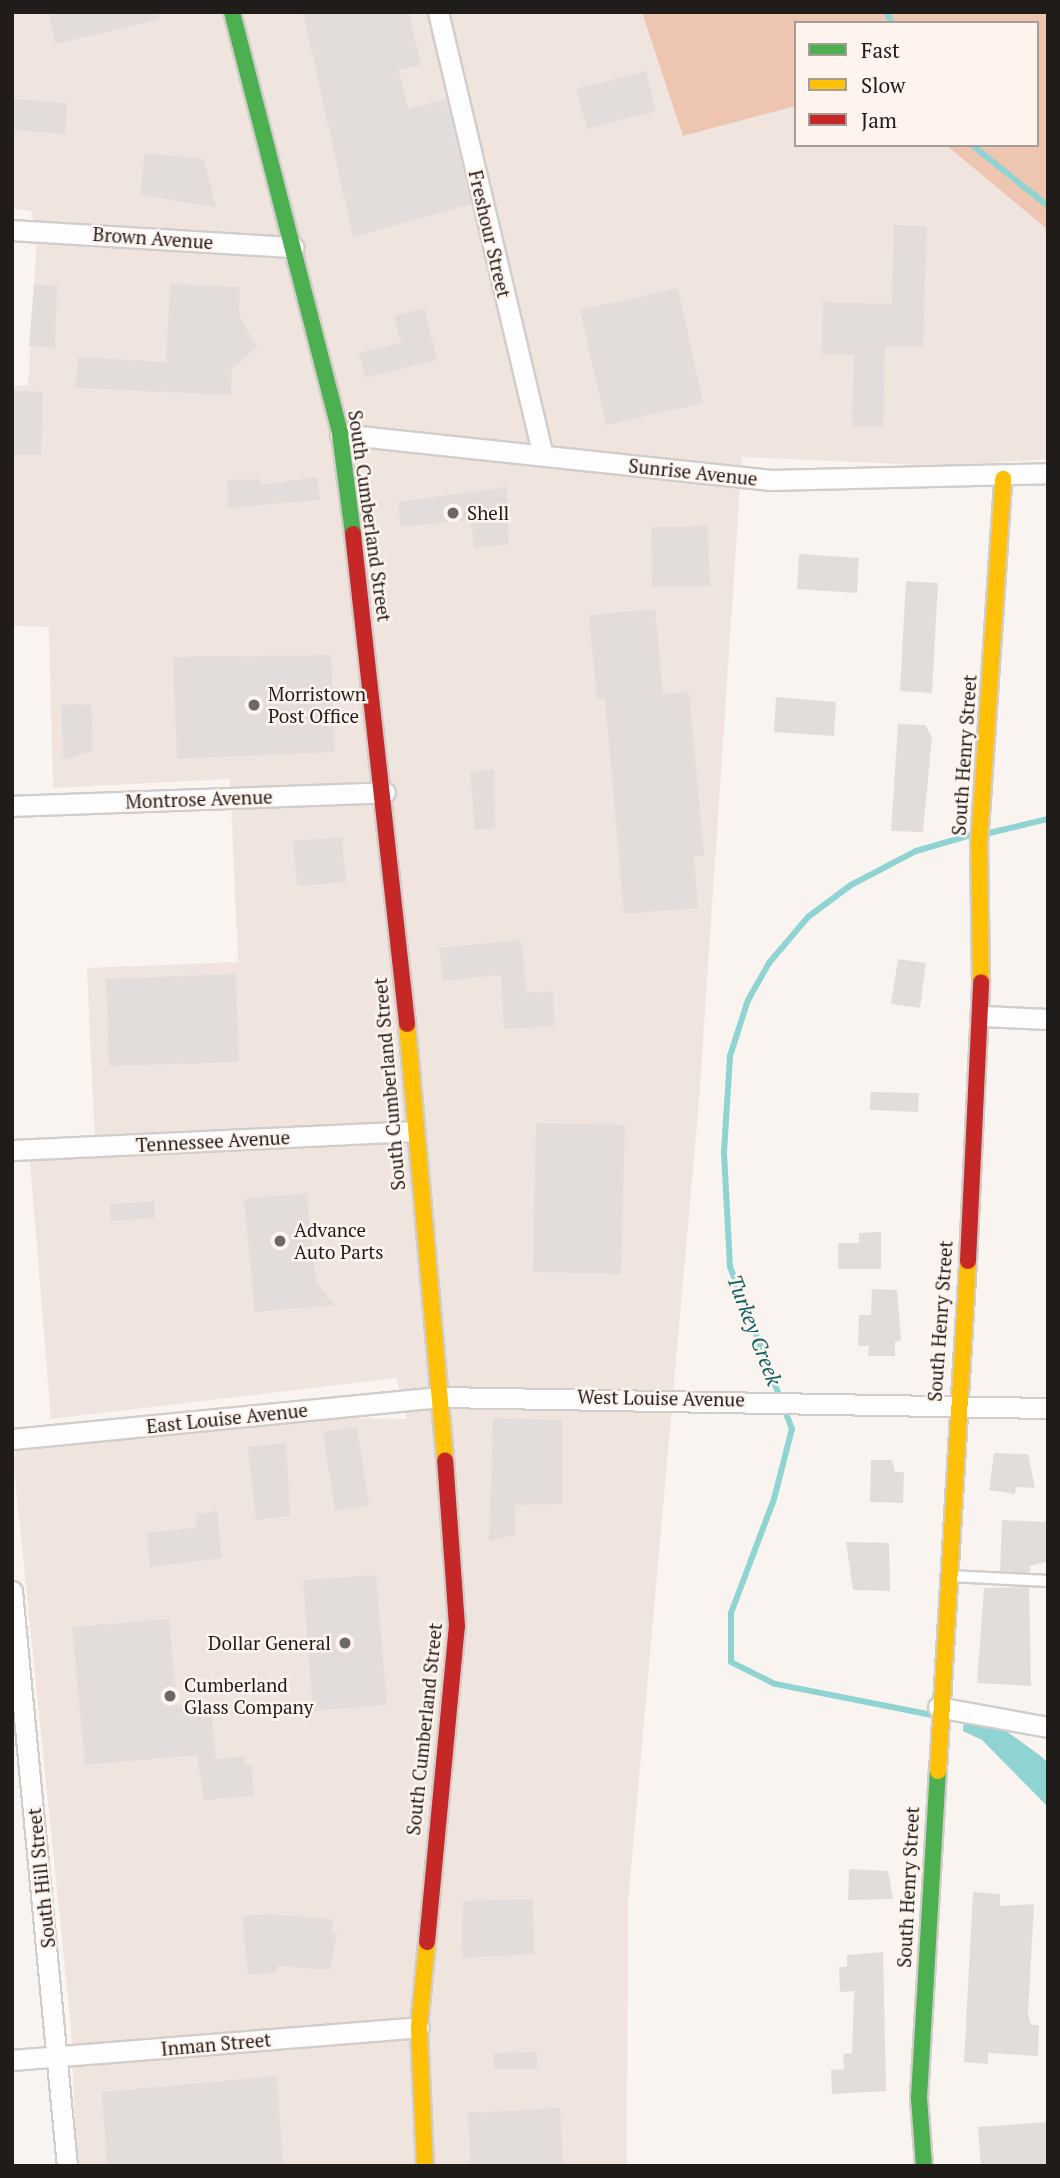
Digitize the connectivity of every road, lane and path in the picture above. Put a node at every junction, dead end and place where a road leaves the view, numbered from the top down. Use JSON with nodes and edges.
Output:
{"nodes":[{"id":1,"x":232,"y":12,"type":"edge"},
{"id":2,"x":438,"y":12,"type":"edge"},
{"id":3,"x":12,"y":230,"type":"edge"},
{"id":4,"x":293,"y":247,"type":"junction"},
{"id":5,"x":340,"y":434,"type":"junction"},
{"id":6,"x":542,"y":455,"type":"junction"},
{"id":7,"x":1048,"y":473,"type":"edge"},
{"id":8,"x":1003,"y":479,"type":"junction"},
{"id":9,"x":385,"y":792,"type":"junction"},
{"id":10,"x":12,"y":806,"type":"edge"},
{"id":11,"x":982,"y":1016,"type":"junction"},
{"id":12,"x":1048,"y":1019,"type":"edge"},
{"id":13,"x":414,"y":1131,"type":"junction"},
{"id":14,"x":12,"y":1150,"type":"edge"},
{"id":15,"x":441,"y":1397,"type":"junction"},
{"id":16,"x":955,"y":1404,"type":"junction"},
{"id":17,"x":1048,"y":1408,"type":"edge"},
{"id":18,"x":12,"y":1439,"type":"edge"},
{"id":19,"x":945,"y":1576,"type":"junction"},
{"id":20,"x":1048,"y":1581,"type":"edge"},
{"id":21,"x":12,"y":1591,"type":"edge"},
{"id":22,"x":938,"y":1707,"type":"junction"},
{"id":23,"x":1048,"y":1727,"type":"edge"},
{"id":24,"x":419,"y":2027,"type":"junction"},
{"id":25,"x":60,"y":2057,"type":"junction"},
{"id":26,"x":12,"y":2060,"type":"edge"},
{"id":27,"x":68,"y":2166,"type":"edge"},
{"id":28,"x":425,"y":2166,"type":"edge"},
{"id":29,"x":924,"y":2166,"type":"edge"}],
"edges":[{"from":1,"to":4,"type":"main road","name":"South Cumberland Street"},
{"from":2,"to":6,"type":"street","name":"Freshour Street"},
{"from":3,"to":4,"type":"street","name":"Brown Avenue"},
{"from":4,"to":5,"type":"main road","name":"South Cumberland Street"},
{"from":5,"to":6,"type":"street","name":"Sunrise Avenue"},
{"from":5,"to":9,"type":"main road","name":"South Cumberland Street"},
{"from":6,"to":8,"type":"street","name":"Sunrise Avenue"},
{"from":7,"to":8,"type":"street","name":"Sunrise Avenue"},
{"from":8,"to":11,"type":"main road","name":"South Henry Street"},
{"from":9,"to":10,"type":"street","name":"Montrose Avenue"},
{"from":9,"to":13,"type":"main road","name":"South Cumberland Street"},
{"from":11,"to":12,"type":"street"},
{"from":11,"to":16,"type":"main road","name":"South Henry Street"},
{"from":13,"to":14,"type":"street","name":"Tennessee Avenue"},
{"from":13,"to":15,"type":"main road","name":"South Cumberland Street"},
{"from":15,"to":16,"type":"street","name":"West Louise Avenue"},
{"from":15,"to":18,"type":"street","name":"East Louise Avenue"},
{"from":15,"to":24,"type":"main road","name":"South Cumberland Street"},
{"from":16,"to":17,"type":"street","name":"West Louise Avenue"},
{"from":16,"to":19,"type":"main road","name":"South Henry Street"},
{"from":19,"to":20,"type":"lane"},
{"from":19,"to":22,"type":"main road","name":"South Henry Street"},
{"from":21,"to":25,"type":"street","name":"South Hill Street"},
{"from":22,"to":23,"type":"street"},
{"from":22,"to":29,"type":"main road","name":"South Henry Street"},
{"from":24,"to":25,"type":"street","name":"Inman Street"},
{"from":24,"to":28,"type":"main road","name":"South Cumberland Street"},
{"from":25,"to":26,"type":"street","name":"Inman Street"},
{"from":25,"to":27,"type":"street","name":"South Hill Street"}]}
